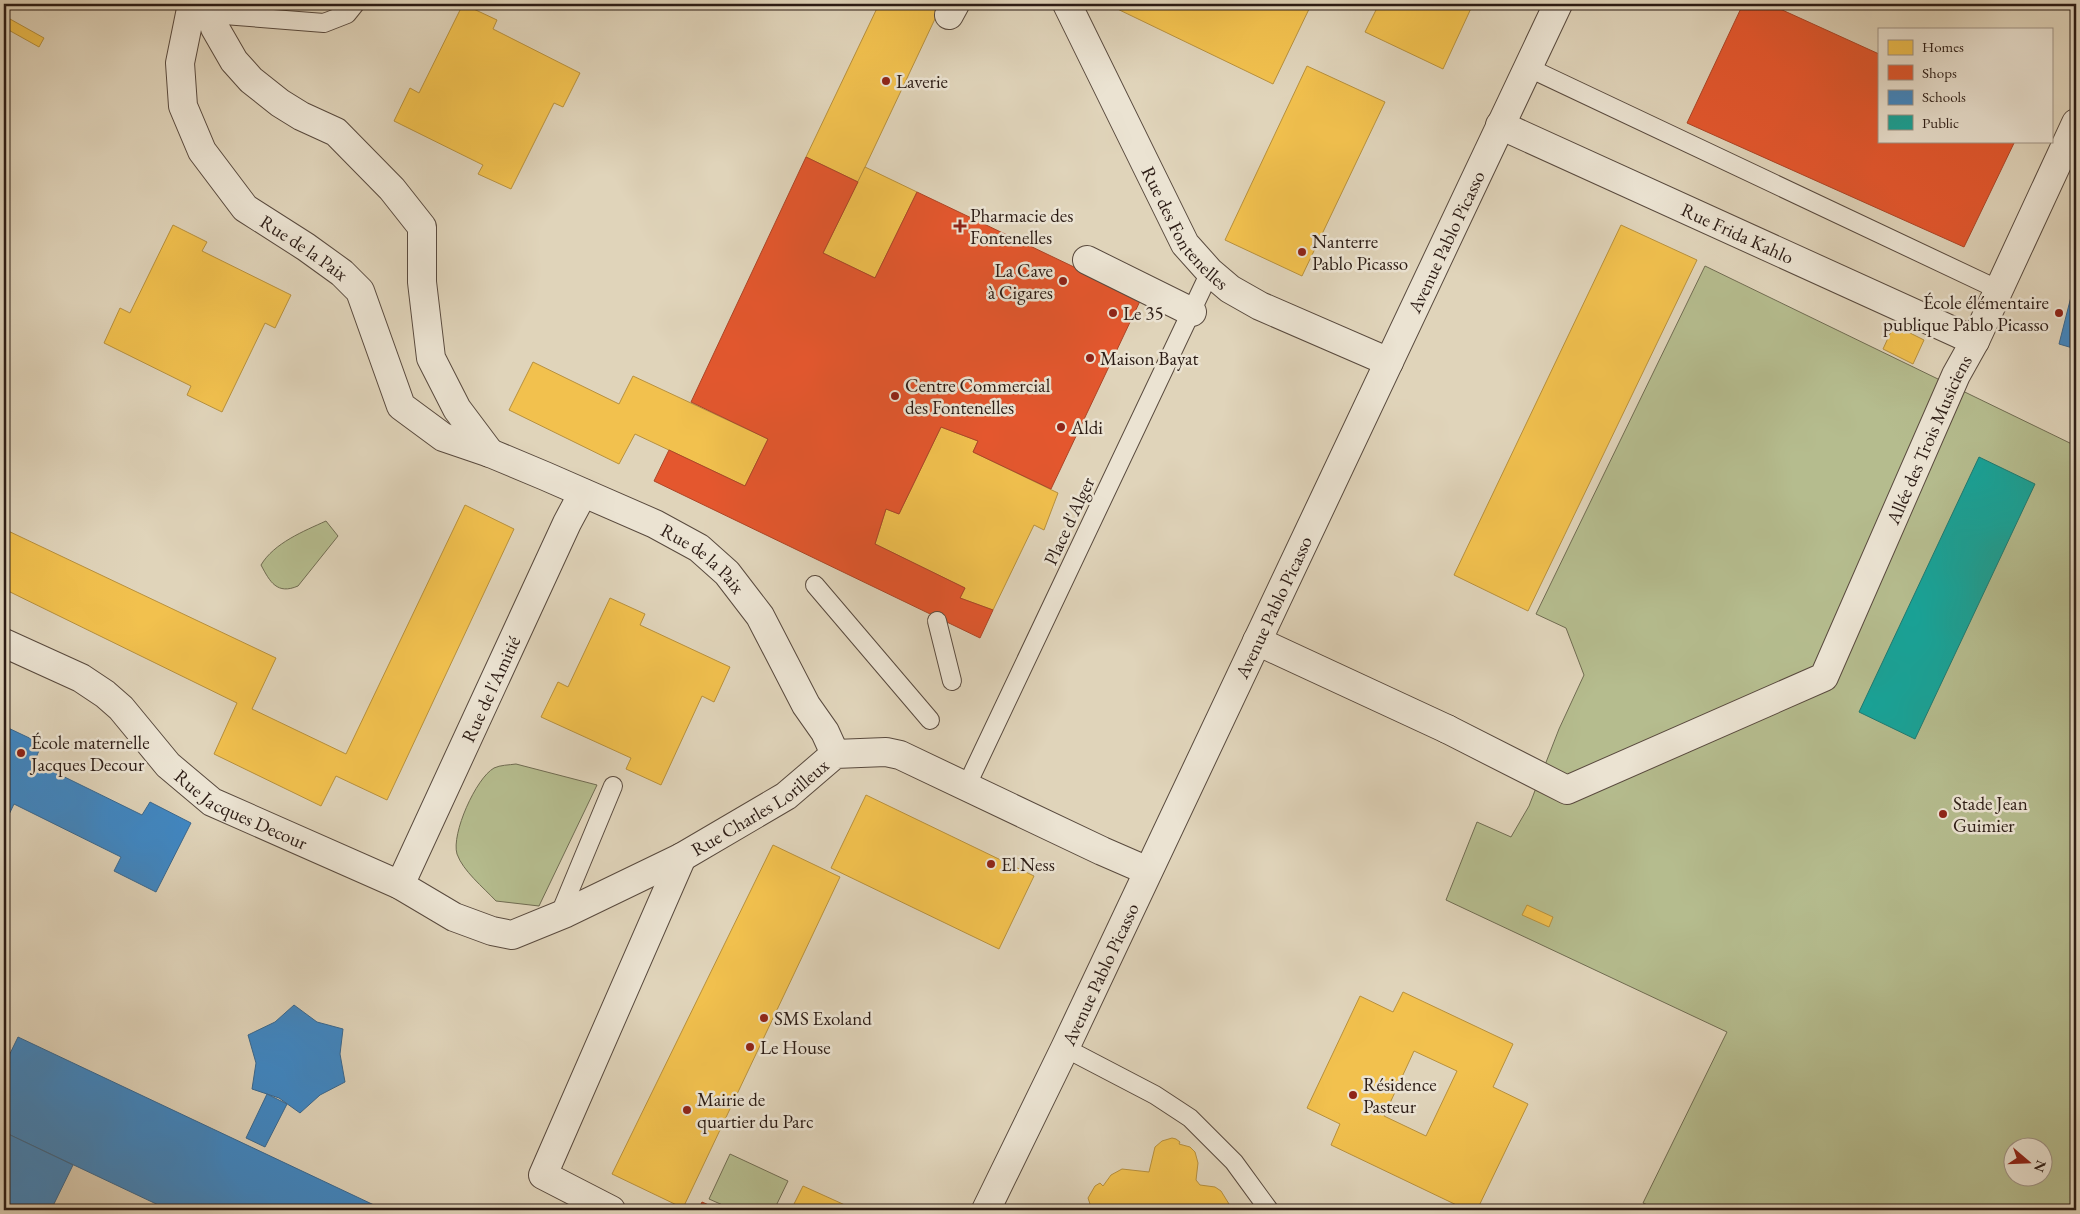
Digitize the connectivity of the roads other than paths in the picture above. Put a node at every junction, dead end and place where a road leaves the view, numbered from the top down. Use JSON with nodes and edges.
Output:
{"nodes":[{"id":1,"x":355,"y":4,"type":"edge"},
{"id":2,"x":1067,"y":4,"type":"edge"},
{"id":3,"x":1558,"y":4,"type":"edge"},
{"id":4,"x":204,"y":7,"type":"edge"},
{"id":5,"x":1527,"y":67,"type":"junction"},
{"id":6,"x":2076,"y":123,"type":"edge"},
{"id":7,"x":1500,"y":126,"type":"junction"},
{"id":8,"x":1087,"y":260,"type":"dead end"},
{"id":9,"x":1210,"y":272,"type":"junction"},
{"id":10,"x":1998,"y":290,"type":"junction"},
{"id":11,"x":1192,"y":312,"type":"junction"},
{"id":12,"x":1975,"y":341,"type":"junction"},
{"id":13,"x":1389,"y":362,"type":"junction"},
{"id":14,"x":490,"y":453,"type":"junction"},
{"id":15,"x":582,"y":493,"type":"junction"},
{"id":16,"x":815,"y":585,"type":"dead end"},
{"id":17,"x":937,"y":621,"type":"dead end"},
{"id":18,"x":1257,"y":642,"type":"junction"},
{"id":19,"x":4,"y":643,"type":"edge"},
{"id":20,"x":952,"y":681,"type":"dead end"},
{"id":21,"x":930,"y":720,"type":"dead end"},
{"id":22,"x":834,"y":754,"type":"junction"},
{"id":23,"x":613,"y":786,"type":"dead end"},
{"id":24,"x":966,"y":787,"type":"junction"},
{"id":25,"x":682,"y":857,"type":"junction"},
{"id":26,"x":1148,"y":871,"type":"junction"},
{"id":27,"x":400,"y":885,"type":"junction"},
{"id":28,"x":558,"y":916,"type":"junction"},
{"id":29,"x":1065,"y":1048,"type":"junction"},
{"id":30,"x":611,"y":1210,"type":"edge"},
{"id":31,"x":986,"y":1210,"type":"edge"},
{"id":32,"x":1269,"y":1210,"type":"edge"}],
"edges":[{"from":1,"to":4,"type":"lane"},
{"from":2,"to":9,"type":"street","name":"Rue des Fontenelles"},
{"from":3,"to":5,"type":"street","name":"Avenue Pablo Picasso"},
{"from":4,"to":14,"type":"street","name":"Rue de la Paix"},
{"from":4,"to":14,"type":"street","name":"Rue de la Paix"},
{"from":5,"to":7,"type":"street","name":"Avenue Pablo Picasso"},
{"from":5,"to":10,"type":"lane"},
{"from":6,"to":10,"type":"street","name":"Allée des Trois Musiciens"},
{"from":7,"to":12,"type":"street","name":"Rue Frida Kahlo"},
{"from":7,"to":13,"type":"street","name":"Avenue Pablo Picasso"},
{"from":8,"to":11,"type":"street"},
{"from":9,"to":11,"type":"lane","name":"Place d'Alger"},
{"from":9,"to":13,"type":"street","name":"Rue des Fontenelles"},
{"from":10,"to":12,"type":"street","name":"Allée des Trois Musiciens"},
{"from":11,"to":24,"type":"lane","name":"Place d'Alger"},
{"from":12,"to":18,"type":"street","name":"Allée des Trois Musiciens"},
{"from":13,"to":18,"type":"street","name":"Avenue Pablo Picasso"},
{"from":14,"to":15,"type":"street","name":"Rue de la Paix"},
{"from":15,"to":22,"type":"street","name":"Rue de la Paix"},
{"from":15,"to":27,"type":"street","name":"Rue de l'Amitié"},
{"from":16,"to":21,"type":"lane"},
{"from":17,"to":20,"type":"lane"},
{"from":18,"to":26,"type":"street","name":"Avenue Pablo Picasso"},
{"from":19,"to":27,"type":"street","name":"Rue Jacques Decour"},
{"from":22,"to":24,"type":"street","name":"Rue Charles Lorilleux"},
{"from":22,"to":25,"type":"street","name":"Rue Charles Lorilleux"},
{"from":23,"to":28,"type":"lane"},
{"from":24,"to":26,"type":"street","name":"Rue Charles Lorilleux"},
{"from":25,"to":28,"type":"street","name":"Rue Charles Lorilleux"},
{"from":25,"to":30,"type":"street"},
{"from":26,"to":29,"type":"street","name":"Avenue Pablo Picasso"},
{"from":27,"to":28,"type":"street","name":"Rue Charles Lorilleux"},
{"from":29,"to":31,"type":"street","name":"Avenue Pablo Picasso"},
{"from":29,"to":32,"type":"lane"}]}
